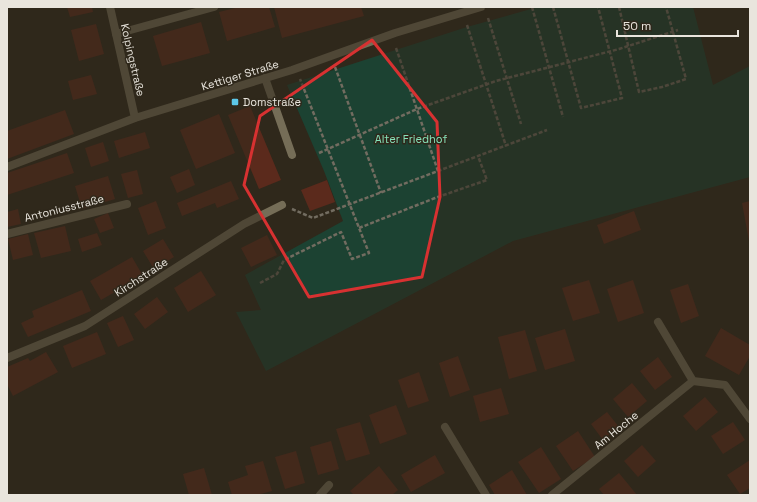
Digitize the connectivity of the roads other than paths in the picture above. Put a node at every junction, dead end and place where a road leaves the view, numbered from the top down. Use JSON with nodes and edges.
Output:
{"nodes":[{"id":1,"x":110,"y":7,"type":"edge"},
{"id":2,"x":214,"y":7,"type":"edge"},
{"id":3,"x":481,"y":7,"type":"edge"},
{"id":4,"x":116,"y":34,"type":"junction"},
{"id":5,"x":265,"y":78,"type":"junction"},
{"id":6,"x":136,"y":118,"type":"junction"},
{"id":7,"x":292,"y":155,"type":"dead end"},
{"id":8,"x":7,"y":167,"type":"edge"},
{"id":9,"x":127,"y":204,"type":"dead end"},
{"id":10,"x":282,"y":205,"type":"road end"},
{"id":11,"x":7,"y":234,"type":"edge"},
{"id":12,"x":658,"y":322,"type":"dead end"},
{"id":13,"x":7,"y":358,"type":"edge"},
{"id":14,"x":693,"y":381,"type":"junction"},
{"id":15,"x":750,"y":419,"type":"edge"},
{"id":16,"x":446,"y":427,"type":"dead end"},
{"id":17,"x":329,"y":485,"type":"dead end"},
{"id":18,"x":320,"y":495,"type":"edge"},
{"id":19,"x":486,"y":495,"type":"edge"},
{"id":20,"x":552,"y":495,"type":"edge"}],
"edges":[{"from":1,"to":4,"type":"street","name":"Kolpingstraße"},
{"from":2,"to":4,"type":"street"},
{"from":3,"to":5,"type":"street","name":"Kettiger Straße"},
{"from":4,"to":6,"type":"street","name":"Kolpingstraße"},
{"from":5,"to":6,"type":"street","name":"Kettiger Straße"},
{"from":5,"to":7,"type":"street"},
{"from":6,"to":8,"type":"street","name":"Kettiger Straße"},
{"from":9,"to":11,"type":"street","name":"Antoniusstraße"},
{"from":10,"to":13,"type":"street","name":"Kirchstraße"},
{"from":12,"to":14,"type":"street"},
{"from":14,"to":15,"type":"street"},
{"from":14,"to":20,"type":"street","name":"Am Hoche"},
{"from":16,"to":19,"type":"street"},
{"from":17,"to":18,"type":"street"}]}
